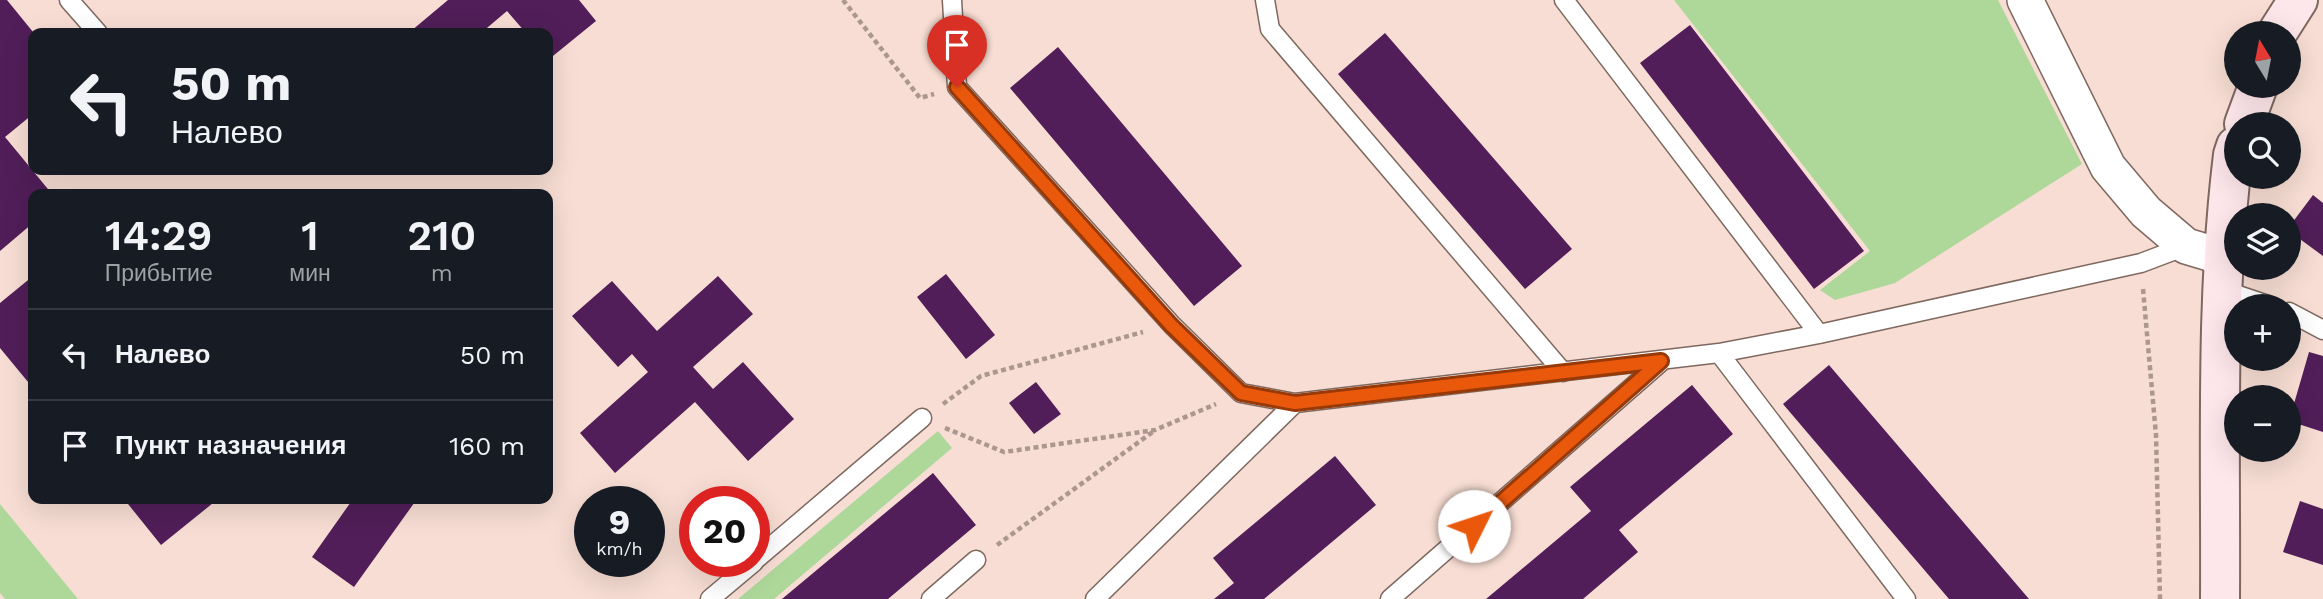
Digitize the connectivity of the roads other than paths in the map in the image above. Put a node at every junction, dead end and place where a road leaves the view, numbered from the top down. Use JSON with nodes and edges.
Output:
{"nodes":[{"id":1,"x":69,"y":0,"type":"edge"},
{"id":2,"x":952,"y":0,"type":"edge"},
{"id":3,"x":1265,"y":0,"type":"edge"},
{"id":4,"x":1564,"y":0,"type":"edge"},
{"id":5,"x":2025,"y":0,"type":"edge"},
{"id":6,"x":2298,"y":0,"type":"edge"},
{"id":7,"x":2285,"y":21,"type":"edge"},
{"id":8,"x":94,"y":28,"type":"edge"},
{"id":9,"x":2186,"y":246,"type":"junction"},
{"id":10,"x":2224,"y":274,"type":"joint"},
{"id":11,"x":2233,"y":280,"type":"edge"},
{"id":12,"x":2253,"y":294,"type":"edge"},
{"id":13,"x":2301,"y":318,"type":"edge"},
{"id":14,"x":2323,"y":330,"type":"edge"},
{"id":15,"x":1819,"y":334,"type":"junction"},
{"id":16,"x":1719,"y":353,"type":"junction"},
{"id":17,"x":1661,"y":361,"type":"junction"},
{"id":18,"x":1563,"y":372,"type":"junction"},
{"id":19,"x":1295,"y":403,"type":"junction"},
{"id":20,"x":922,"y":418,"type":"road end"},
{"id":21,"x":770,"y":547,"type":"edge"},
{"id":22,"x":976,"y":560,"type":"road end"},
{"id":23,"x":735,"y":577,"type":"edge"},
{"id":24,"x":710,"y":599,"type":"edge"},
{"id":25,"x":931,"y":599,"type":"edge"},
{"id":26,"x":1095,"y":599,"type":"edge"},
{"id":27,"x":1390,"y":599,"type":"edge"},
{"id":28,"x":1906,"y":599,"type":"edge"},
{"id":29,"x":2220,"y":599,"type":"edge"}],
"edges":[{"from":1,"to":8,"type":"lane"},
{"from":2,"to":19,"type":"lane"},
{"from":3,"to":18,"type":"lane"},
{"from":4,"to":15,"type":"lane"},
{"from":5,"to":9,"type":"street"},
{"from":6,"to":7,"type":"main road"},
{"from":9,"to":10,"type":"street"},
{"from":9,"to":15,"type":"lane"},
{"from":10,"to":29,"type":"main road"},
{"from":11,"to":12,"type":"lane"},
{"from":13,"to":14,"type":"lane"},
{"from":15,"to":16,"type":"lane"},
{"from":16,"to":17,"type":"lane"},
{"from":16,"to":28,"type":"lane"},
{"from":17,"to":18,"type":"lane"},
{"from":17,"to":27,"type":"lane"},
{"from":18,"to":19,"type":"lane"},
{"from":19,"to":26,"type":"lane"},
{"from":20,"to":21,"type":"lane"},
{"from":22,"to":25,"type":"lane"},
{"from":23,"to":24,"type":"lane"}]}
